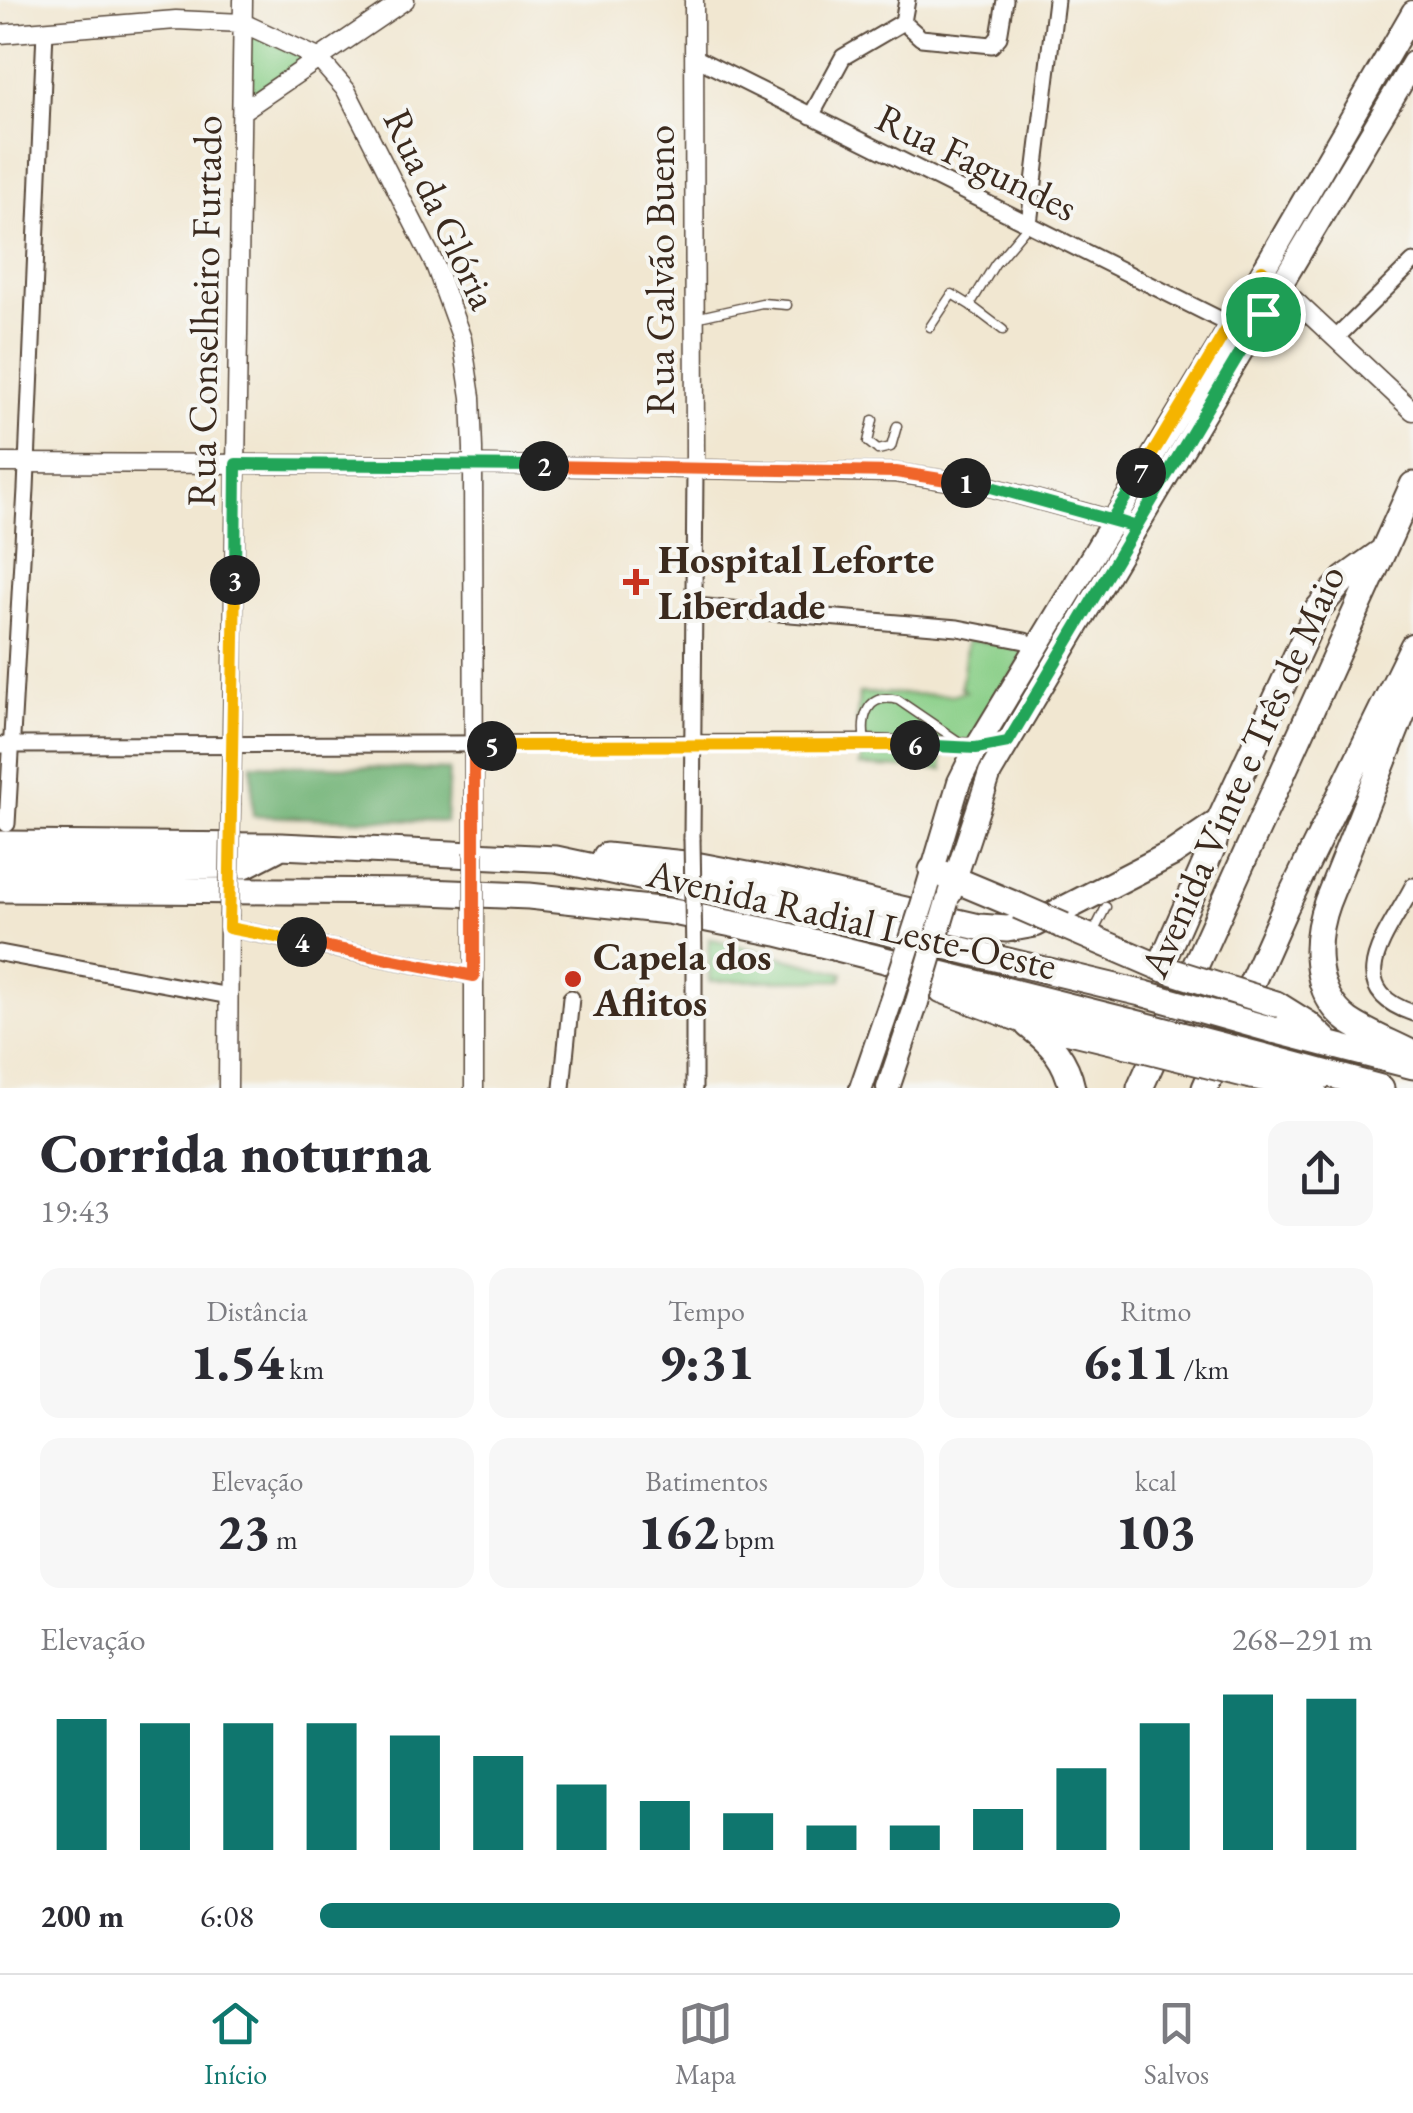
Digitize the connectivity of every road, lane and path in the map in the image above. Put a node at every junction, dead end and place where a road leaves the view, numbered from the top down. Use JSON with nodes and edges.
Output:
{"nodes":[{"id":1,"x":240,"y":0,"type":"edge"},
{"id":2,"x":405,"y":0,"type":"edge"},
{"id":3,"x":694,"y":0,"type":"edge"},
{"id":4,"x":907,"y":0,"type":"edge"},
{"id":5,"x":1005,"y":0,"type":"edge"},
{"id":6,"x":1056,"y":0,"type":"edge"},
{"id":7,"x":1413,"y":12,"type":"edge"},
{"id":8,"x":203,"y":21,"type":"junction"},
{"id":9,"x":242,"y":22,"type":"junction"},
{"id":10,"x":903,"y":22,"type":"junction"},
{"id":11,"x":45,"y":30,"type":"junction"},
{"id":12,"x":0,"y":34,"type":"edge"},
{"id":13,"x":694,"y":57,"type":"junction"},
{"id":14,"x":318,"y":58,"type":"junction"},
{"id":15,"x":1413,"y":63,"type":"edge"},
{"id":16,"x":242,"y":111,"type":"junction"},
{"id":17,"x":811,"y":116,"type":"junction"},
{"id":18,"x":1028,"y":224,"type":"junction"},
{"id":19,"x":1413,"y":262,"type":"edge"},
{"id":20,"x":1271,"y":278,"type":"junction"},
{"id":21,"x":787,"y":305,"type":"dead end"},
{"id":22,"x":970,"y":305,"type":"junction"},
{"id":23,"x":695,"y":318,"type":"junction"},
{"id":24,"x":1231,"y":325,"type":"junction"},
{"id":25,"x":930,"y":327,"type":"dead end"},
{"id":26,"x":1002,"y":330,"type":"dead end"},
{"id":27,"x":1335,"y":339,"type":"junction"},
{"id":28,"x":1408,"y":406,"type":"edge"},
{"id":29,"x":873,"y":420,"type":"dead end"},
{"id":30,"x":897,"y":426,"type":"dead end"},
{"id":31,"x":878,"y":450,"type":"junction"},
{"id":32,"x":0,"y":463,"type":"edge"},
{"id":33,"x":26,"y":463,"type":"junction"},
{"id":34,"x":236,"y":464,"type":"junction"},
{"id":35,"x":473,"y":465,"type":"junction"},
{"id":36,"x":695,"y":470,"type":"junction"},
{"id":37,"x":875,"y":472,"type":"junction"},
{"id":38,"x":1413,"y":485,"type":"edge"},
{"id":39,"x":1112,"y":519,"type":"junction"},
{"id":40,"x":1136,"y":527,"type":"junction"},
{"id":41,"x":1383,"y":551,"type":"junction"},
{"id":42,"x":695,"y":606,"type":"junction"},
{"id":43,"x":1413,"y":646,"type":"edge"},
{"id":44,"x":1036,"y":648,"type":"junction"},
{"id":45,"x":1413,"y":687,"type":"edge"},
{"id":46,"x":1008,"y":742,"type":"junction"},
{"id":47,"x":865,"y":743,"type":"junction"},
{"id":48,"x":694,"y":744,"type":"junction"},
{"id":49,"x":6,"y":745,"type":"edge"},
{"id":50,"x":232,"y":745,"type":"junction"},
{"id":51,"x":474,"y":746,"type":"junction"},
{"id":52,"x":971,"y":747,"type":"junction"},
{"id":53,"x":1219,"y":822,"type":"junction"},
{"id":54,"x":2,"y":837,"type":"edge"},
{"id":55,"x":281,"y":846,"type":"junction"},
{"id":56,"x":556,"y":859,"type":"junction"},
{"id":57,"x":0,"y":868,"type":"edge"},
{"id":58,"x":56,"y":886,"type":"junction"},
{"id":59,"x":1413,"y":886,"type":"edge"},
{"id":60,"x":0,"y":888,"type":"edge"},
{"id":61,"x":939,"y":888,"type":"junction"},
{"id":62,"x":0,"y":904,"type":"edge"},
{"id":63,"x":1106,"y":907,"type":"dead end"},
{"id":64,"x":229,"y":922,"type":"junction"},
{"id":65,"x":1090,"y":938,"type":"junction"},
{"id":66,"x":0,"y":953,"type":"edge"},
{"id":67,"x":854,"y":954,"type":"junction"},
{"id":68,"x":1162,"y":968,"type":"junction"},
{"id":69,"x":474,"y":976,"type":"junction"},
{"id":70,"x":228,"y":996,"type":"junction"},
{"id":71,"x":571,"y":998,"type":"dead end"},
{"id":72,"x":1413,"y":1013,"type":"edge"},
{"id":73,"x":1275,"y":1017,"type":"junction"},
{"id":74,"x":1020,"y":1019,"type":"junction"},
{"id":75,"x":1130,"y":1034,"type":"junction"},
{"id":76,"x":1413,"y":1054,"type":"edge"},
{"id":77,"x":1257,"y":1066,"type":"junction"},
{"id":78,"x":1413,"y":1066,"type":"edge"},
{"id":79,"x":228,"y":1088,"type":"edge"},
{"id":80,"x":474,"y":1088,"type":"edge"},
{"id":81,"x":562,"y":1088,"type":"edge"},
{"id":82,"x":694,"y":1088,"type":"edge"},
{"id":83,"x":861,"y":1088,"type":"edge"},
{"id":84,"x":888,"y":1088,"type":"edge"},
{"id":85,"x":1072,"y":1088,"type":"edge"},
{"id":86,"x":1140,"y":1088,"type":"edge"},
{"id":87,"x":1206,"y":1088,"type":"edge"},
{"id":88,"x":1314,"y":1088,"type":"edge"},
{"id":89,"x":1380,"y":1088,"type":"edge"}],
"edges":[{"from":1,"to":8,"type":"street"},
{"from":1,"to":9,"type":"street","name":"Rua Conselheiro Furtado"},
{"from":2,"to":14,"type":"street"},
{"from":3,"to":13,"type":"street","name":"Rua Galvão Bueno"},
{"from":4,"to":10,"type":"street"},
{"from":5,"to":10,"type":"street"},
{"from":6,"to":18,"type":"street"},
{"from":7,"to":20,"type":"main road"},
{"from":8,"to":9,"type":"street","name":"Rua da Glória"},
{"from":8,"to":11,"type":"street","name":"Rua da Glória"},
{"from":9,"to":14,"type":"street","name":"Rua da Glória"},
{"from":9,"to":16,"type":"street","name":"Rua Conselheiro Furtado"},
{"from":10,"to":17,"type":"street"},
{"from":11,"to":12,"type":"street","name":"Rua da Glória"},
{"from":11,"to":33,"type":"street"},
{"from":13,"to":17,"type":"street","name":"Rua Fagundes"},
{"from":13,"to":23,"type":"street","name":"Rua Galvão Bueno"},
{"from":14,"to":16,"type":"street"},
{"from":14,"to":35,"type":"street","name":"Rua da Glória"},
{"from":15,"to":20,"type":"main road"},
{"from":16,"to":34,"type":"street","name":"Rua Conselheiro Furtado"},
{"from":17,"to":18,"type":"street","name":"Rua Fagundes"},
{"from":18,"to":22,"type":"lane"},
{"from":18,"to":24,"type":"street","name":"Rua Fagundes"},
{"from":19,"to":27,"type":"street"},
{"from":20,"to":24,"type":"main road"},
{"from":20,"to":27,"type":"street"},
{"from":20,"to":40,"type":"main road"},
{"from":21,"to":23,"type":"lane"},
{"from":22,"to":25,"type":"lane"},
{"from":22,"to":26,"type":"lane"},
{"from":23,"to":36,"type":"street","name":"Rua Galvão Bueno"},
{"from":24,"to":39,"type":"main road"},
{"from":27,"to":28,"type":"street"},
{"from":29,"to":31,"type":"lane"},
{"from":30,"to":31,"type":"lane"},
{"from":31,"to":37,"type":"lane"},
{"from":32,"to":33,"type":"street"},
{"from":33,"to":34,"type":"street"},
{"from":33,"to":49,"type":"street"},
{"from":34,"to":35,"type":"street"},
{"from":34,"to":50,"type":"street","name":"Rua Conselheiro Furtado"},
{"from":35,"to":36,"type":"street"},
{"from":35,"to":51,"type":"street","name":"Rua da Glória"},
{"from":36,"to":37,"type":"street"},
{"from":36,"to":42,"type":"street","name":"Rua Galvão Bueno"},
{"from":37,"to":39,"type":"street"},
{"from":38,"to":41,"type":"highway","name":"Avenida Vinte e Três de Maio"},
{"from":39,"to":40,"type":"street"},
{"from":39,"to":44,"type":"main road"},
{"from":40,"to":46,"type":"main road"},
{"from":41,"to":53,"type":"highway"},
{"from":41,"to":86,"type":"highway","name":"Avenida Vinte e Três de Maio"},
{"from":42,"to":44,"type":"street"},
{"from":42,"to":48,"type":"street","name":"Rua Galvão Bueno"},
{"from":43,"to":87,"type":"highway"},
{"from":44,"to":52,"type":"main road"},
{"from":45,"to":76,"type":"highway"},
{"from":46,"to":52,"type":"street"},
{"from":46,"to":61,"type":"main road"},
{"from":47,"to":48,"type":"street"},
{"from":47,"to":52,"type":"street"},
{"from":47,"to":52,"type":"lane"},
{"from":48,"to":51,"type":"street"},
{"from":48,"to":82,"type":"street","name":"Rua Galvão Bueno","bridge":true},
{"from":49,"to":50,"type":"street"},
{"from":49,"to":54,"type":"street"},
{"from":50,"to":51,"type":"street"},
{"from":50,"to":64,"type":"street","name":"Rua Conselheiro Furtado","bridge":true},
{"from":51,"to":69,"type":"street","name":"Rua da Glória","bridge":true},
{"from":52,"to":61,"type":"main road"},
{"from":53,"to":56,"type":"highway"},
{"from":53,"to":68,"type":"highway"},
{"from":54,"to":55,"type":"highway","name":"Avenida Radial Leste-Oeste"},
{"from":55,"to":56,"type":"highway","name":"Avenida Radial Leste-Oeste"},
{"from":55,"to":58,"type":"highway"},
{"from":56,"to":73,"type":"highway","name":"Avenida Radial Leste-Oeste","bridge":true},
{"from":57,"to":58,"type":"highway"},
{"from":58,"to":60,"type":"highway"},
{"from":58,"to":62,"type":"highway"},
{"from":58,"to":67,"type":"highway","name":"Avenida Radial Leste-Oeste"},
{"from":59,"to":72,"type":"street"},
{"from":61,"to":65,"type":"highway","bridge":true},
{"from":61,"to":83,"type":"main road","bridge":true},
{"from":61,"to":84,"type":"main road","bridge":true},
{"from":63,"to":65,"type":"lane"},
{"from":64,"to":69,"type":"street"},
{"from":64,"to":70,"type":"street"},
{"from":65,"to":68,"type":"highway"},
{"from":66,"to":70,"type":"street"},
{"from":67,"to":74,"type":"highway"},
{"from":67,"to":75,"type":"highway","name":"Avenida Radial Leste-Oeste"},
{"from":68,"to":73,"type":"highway","bridge":true},
{"from":69,"to":80,"type":"street","name":"Rua da Glória"},
{"from":70,"to":79,"type":"street"},
{"from":71,"to":81,"type":"street"},
{"from":73,"to":78,"type":"highway"},
{"from":74,"to":75,"type":"highway"},
{"from":74,"to":85,"type":"highway"},
{"from":75,"to":77,"type":"highway","bridge":true},
{"from":77,"to":88,"type":"highway"},
{"from":77,"to":89,"type":"highway"}]}
